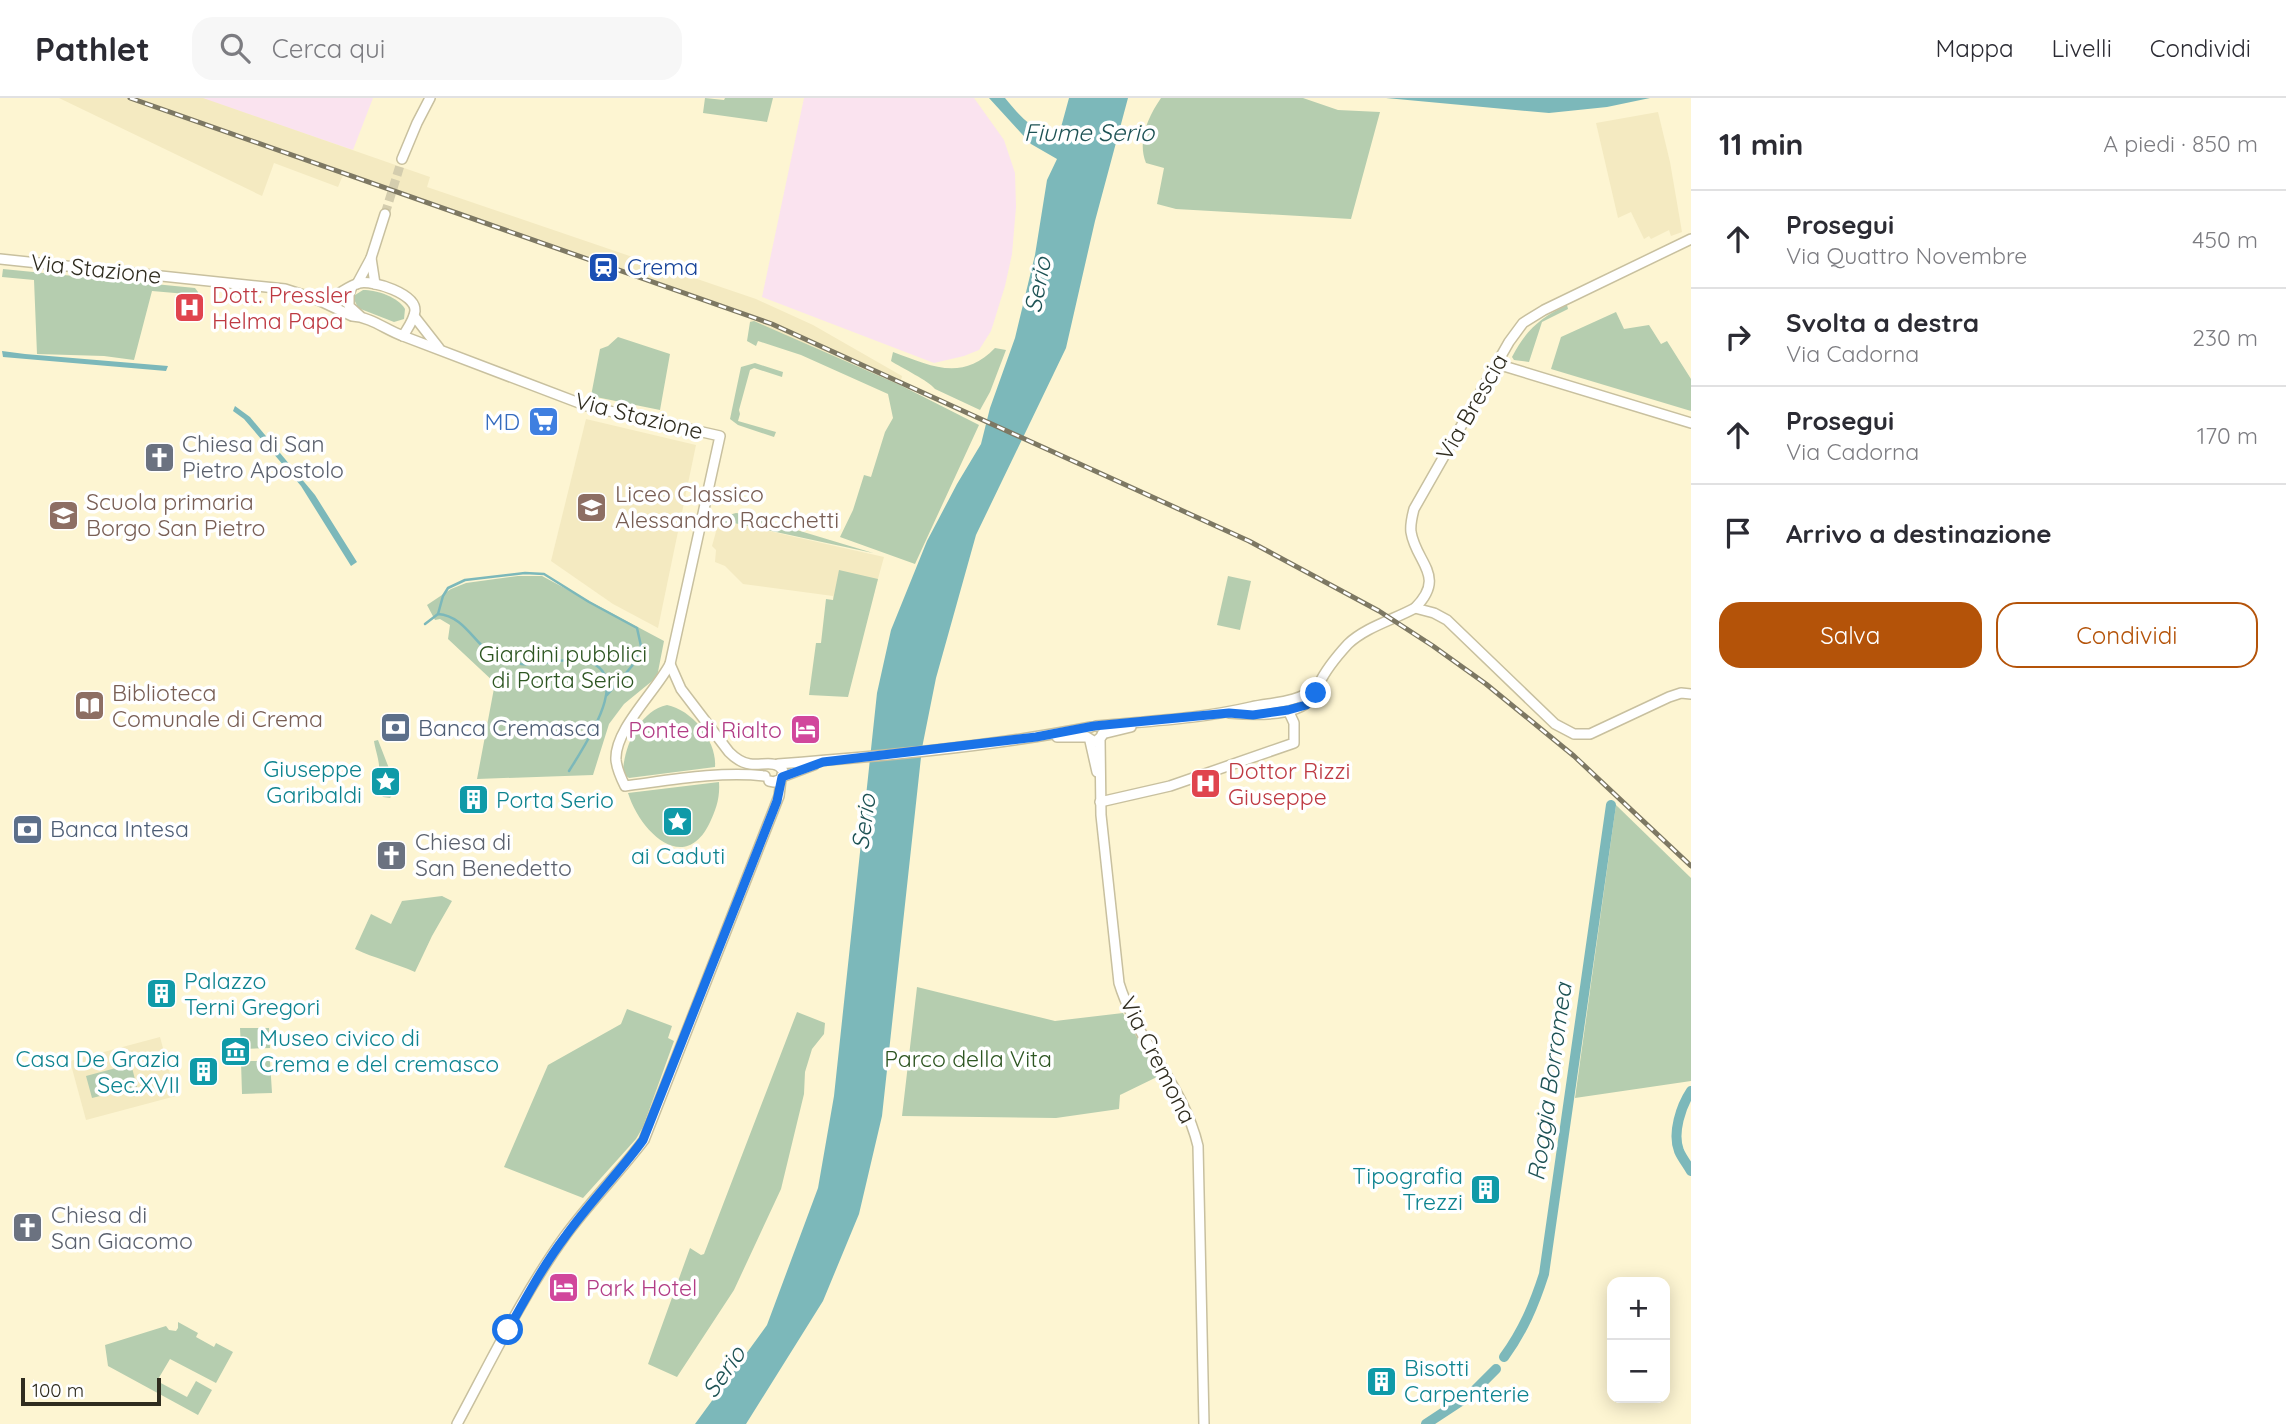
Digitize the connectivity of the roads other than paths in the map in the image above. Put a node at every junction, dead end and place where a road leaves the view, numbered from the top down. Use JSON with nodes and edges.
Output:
{"nodes":[{"id":1,"x":430,"y":98,"type":"edge"},
{"id":2,"x":402,"y":159,"type":"tunnel mouth"},
{"id":3,"x":385,"y":214,"type":"tunnel mouth"},
{"id":4,"x":1691,"y":239,"type":"edge"},
{"id":5,"x":371,"y":258,"type":"junction"},
{"id":6,"x":0,"y":259,"type":"edge"},
{"id":7,"x":375,"y":284,"type":"junction"},
{"id":8,"x":355,"y":285,"type":"junction"},
{"id":9,"x":316,"y":299,"type":"junction"},
{"id":10,"x":360,"y":316,"type":"junction"},
{"id":11,"x":414,"y":316,"type":"junction"},
{"id":12,"x":405,"y":332,"type":"junction"},
{"id":13,"x":441,"y":349,"type":"junction"},
{"id":14,"x":1497,"y":364,"type":"junction"},
{"id":15,"x":1691,"y":423,"type":"edge"},
{"id":16,"x":1415,"y":608,"type":"junction"},
{"id":17,"x":670,"y":664,"type":"junction"},
{"id":18,"x":1318,"y":685,"type":"junction"},
{"id":19,"x":1691,"y":694,"type":"edge"},
{"id":20,"x":1288,"y":710,"type":"junction"},
{"id":21,"x":1229,"y":713,"type":"junction"},
{"id":22,"x":1095,"y":734,"type":"junction"},
{"id":23,"x":823,"y":762,"type":"junction"},
{"id":24,"x":774,"y":764,"type":"junction"},
{"id":25,"x":767,"y":778,"type":"junction"},
{"id":26,"x":782,"y":778,"type":"junction"},
{"id":27,"x":777,"y":801,"type":"junction"},
{"id":28,"x":1100,"y":802,"type":"junction"},
{"id":29,"x":457,"y":1424,"type":"edge"},
{"id":30,"x":1204,"y":1424,"type":"edge"}],
"edges":[{"from":1,"to":2,"type":"street"},
{"from":3,"to":5,"type":"street"},
{"from":4,"to":14,"type":"street","name":"Via Brescia"},
{"from":5,"to":7,"type":"street"},
{"from":5,"to":8,"type":"street"},
{"from":6,"to":9,"type":"street","name":"Via Stazione"},
{"from":7,"to":8,"type":"street"},
{"from":7,"to":11,"type":"street","name":"Via Stazione"},
{"from":8,"to":9,"type":"street"},
{"from":8,"to":10,"type":"street"},
{"from":9,"to":10,"type":"street","name":"Via Stazione"},
{"from":10,"to":12,"type":"street","name":"Via Stazione"},
{"from":11,"to":12,"type":"street"},
{"from":11,"to":13,"type":"street","name":"Via Stazione"},
{"from":12,"to":13,"type":"street","name":"Via Stazione"},
{"from":13,"to":17,"type":"street","name":"Via Stazione"},
{"from":14,"to":15,"type":"street"},
{"from":14,"to":16,"type":"street","name":"Via Brescia"},
{"from":16,"to":18,"type":"street"},
{"from":16,"to":19,"type":"street"},
{"from":17,"to":24,"type":"street"},
{"from":17,"to":25,"type":"street"},
{"from":18,"to":20,"type":"street"},
{"from":18,"to":21,"type":"street"},
{"from":20,"to":21,"type":"street"},
{"from":20,"to":28,"type":"street"},
{"from":21,"to":22,"type":"street"},
{"from":22,"to":23,"type":"street"},
{"from":22,"to":28,"type":"street","name":"Via Cremona"},
{"from":23,"to":24,"type":"street"},
{"from":23,"to":26,"type":"street"},
{"from":24,"to":25,"type":"street"},
{"from":24,"to":26,"type":"street"},
{"from":25,"to":26,"type":"street"},
{"from":25,"to":27,"type":"street"},
{"from":26,"to":27,"type":"street"},
{"from":27,"to":29,"type":"street"},
{"from":28,"to":30,"type":"street","name":"Via Cremona"}]}
